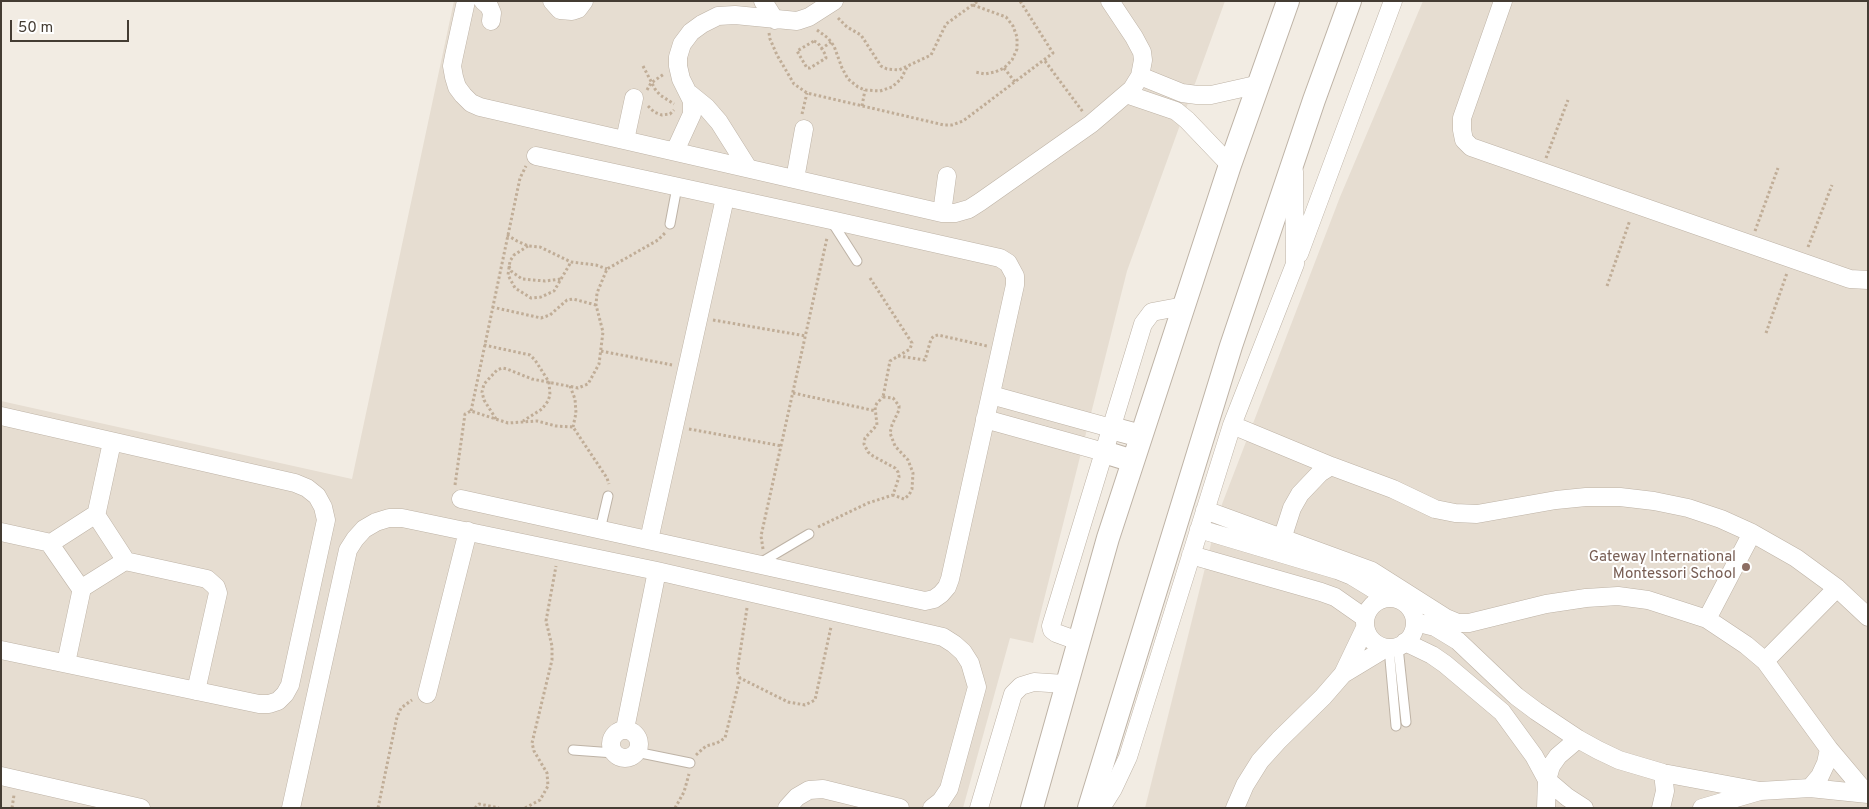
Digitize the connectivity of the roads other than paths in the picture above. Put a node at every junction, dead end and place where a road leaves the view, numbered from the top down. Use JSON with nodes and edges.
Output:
{"nodes":[{"id":1,"x":466,"y":1,"type":"edge"},
{"id":2,"x":483,"y":1,"type":"edge"},
{"id":3,"x":552,"y":1,"type":"edge"},
{"id":4,"x":584,"y":1,"type":"edge"},
{"id":5,"x":763,"y":1,"type":"edge"},
{"id":6,"x":1110,"y":1,"type":"edge"},
{"id":7,"x":1288,"y":1,"type":"edge"},
{"id":8,"x":1350,"y":1,"type":"edge"},
{"id":9,"x":1393,"y":1,"type":"edge"},
{"id":10,"x":1502,"y":1,"type":"edge"},
{"id":11,"x":835,"y":9,"type":"edge"},
{"id":12,"x":491,"y":21,"type":"dead end"},
{"id":13,"x":774,"y":24,"type":"junction"},
{"id":14,"x":1140,"y":76,"type":"junction"},
{"id":15,"x":1260,"y":84,"type":"junction"},
{"id":16,"x":690,"y":94,"type":"junction"},
{"id":17,"x":1126,"y":94,"type":"junction"},
{"id":18,"x":634,"y":98,"type":"dead end"},
{"id":19,"x":804,"y":129,"type":"dead end"},
{"id":20,"x":625,"y":140,"type":"junction"},
{"id":21,"x":675,"y":151,"type":"junction"},
{"id":22,"x":536,"y":156,"type":"road end"},
{"id":23,"x":1294,"y":159,"type":"junction"},
{"id":24,"x":1230,"y":166,"type":"junction"},
{"id":25,"x":748,"y":168,"type":"junction"},
{"id":26,"x":947,"y":176,"type":"dead end"},
{"id":27,"x":795,"y":179,"type":"junction"},
{"id":28,"x":677,"y":187,"type":"junction"},
{"id":29,"x":725,"y":198,"type":"junction"},
{"id":30,"x":942,"y":213,"type":"junction"},
{"id":31,"x":831,"y":220,"type":"junction"},
{"id":32,"x":668,"y":227,"type":"road end"},
{"id":33,"x":857,"y":261,"type":"dead end"},
{"id":34,"x":1295,"y":264,"type":"junction"},
{"id":35,"x":1868,"y":280,"type":"edge"},
{"id":36,"x":1184,"y":306,"type":"junction"},
{"id":37,"x":990,"y":395,"type":"junction"},
{"id":38,"x":1,"y":416,"type":"edge"},
{"id":39,"x":985,"y":419,"type":"junction"},
{"id":40,"x":1232,"y":425,"type":"junction"},
{"id":41,"x":1111,"y":428,"type":"junction"},
{"id":42,"x":1141,"y":436,"type":"junction"},
{"id":43,"x":112,"y":442,"type":"junction"},
{"id":44,"x":1104,"y":452,"type":"junction"},
{"id":45,"x":1133,"y":461,"type":"junction"},
{"id":46,"x":1331,"y":466,"type":"junction"},
{"id":47,"x":609,"y":493,"type":"road end"},
{"id":48,"x":461,"y":499,"type":"road end"},
{"id":49,"x":1205,"y":510,"type":"junction"},
{"id":50,"x":96,"y":516,"type":"junction"},
{"id":51,"x":1199,"y":529,"type":"junction"},
{"id":52,"x":600,"y":530,"type":"junction"},
{"id":53,"x":468,"y":531,"type":"junction"},
{"id":54,"x":1,"y":532,"type":"edge"},
{"id":55,"x":1752,"y":533,"type":"junction"},
{"id":56,"x":809,"y":534,"type":"dead end"},
{"id":57,"x":1220,"y":534,"type":"junction"},
{"id":58,"x":1282,"y":539,"type":"junction"},
{"id":59,"x":649,"y":540,"type":"junction"},
{"id":60,"x":51,"y":543,"type":"junction"},
{"id":61,"x":1191,"y":555,"type":"junction"},
{"id":62,"x":1212,"y":560,"type":"junction"},
{"id":63,"x":124,"y":561,"type":"junction"},
{"id":64,"x":764,"y":561,"type":"junction"},
{"id":65,"x":656,"y":571,"type":"junction"},
{"id":66,"x":82,"y":588,"type":"junction"},
{"id":67,"x":1837,"y":588,"type":"junction"},
{"id":68,"x":1388,"y":598,"type":"junction"},
{"id":69,"x":1868,"y":617,"type":"edge"},
{"id":70,"x":1707,"y":619,"type":"junction"},
{"id":71,"x":1414,"y":622,"type":"junction"},
{"id":72,"x":1365,"y":623,"type":"junction"},
{"id":73,"x":1078,"y":641,"type":"junction"},
{"id":74,"x":1395,"y":646,"type":"junction"},
{"id":75,"x":1,"y":650,"type":"edge"},
{"id":76,"x":1766,"y":661,"type":"junction"},
{"id":77,"x":66,"y":663,"type":"junction"},
{"id":78,"x":1343,"y":674,"type":"junction"},
{"id":79,"x":1065,"y":684,"type":"junction"},
{"id":80,"x":196,"y":691,"type":"junction"},
{"id":81,"x":427,"y":694,"type":"road end"},
{"id":82,"x":1406,"y":722,"type":"dead end"},
{"id":83,"x":1396,"y":726,"type":"dead end"},
{"id":84,"x":625,"y":729,"type":"junction"},
{"id":85,"x":1578,"y":740,"type":"junction"},
{"id":86,"x":1829,"y":748,"type":"junction"},
{"id":87,"x":573,"y":750,"type":"dead end"},
{"id":88,"x":614,"y":752,"type":"junction"},
{"id":89,"x":636,"y":752,"type":"junction"},
{"id":90,"x":690,"y":763,"type":"road end"},
{"id":91,"x":1663,"y":774,"type":"junction"},
{"id":92,"x":1,"y":776,"type":"edge"},
{"id":93,"x":1547,"y":780,"type":"junction"},
{"id":94,"x":1810,"y":788,"type":"junction"},
{"id":95,"x":1760,"y":792,"type":"junction"},
{"id":96,"x":1868,"y":794,"type":"edge"},
{"id":97,"x":141,"y":808,"type":"edge"},
{"id":98,"x":291,"y":808,"type":"edge"},
{"id":99,"x":787,"y":808,"type":"edge"},
{"id":100,"x":900,"y":808,"type":"edge"},
{"id":101,"x":932,"y":808,"type":"edge"},
{"id":102,"x":979,"y":808,"type":"edge"},
{"id":103,"x":1032,"y":808,"type":"edge"},
{"id":104,"x":1089,"y":808,"type":"edge"},
{"id":105,"x":1100,"y":808,"type":"edge"},
{"id":106,"x":1235,"y":808,"type":"edge"},
{"id":107,"x":1546,"y":808,"type":"edge"},
{"id":108,"x":1584,"y":808,"type":"edge"},
{"id":109,"x":1661,"y":808,"type":"edge"},
{"id":110,"x":1702,"y":808,"type":"edge"}],
"edges":[{"from":1,"to":20,"type":"street"},
{"from":2,"to":12,"type":"street"},
{"from":3,"to":4,"type":"street"},
{"from":5,"to":13,"type":"street"},
{"from":6,"to":14,"type":"street"},
{"from":7,"to":15,"type":"street"},
{"from":8,"to":23,"type":"street"},
{"from":9,"to":34,"type":"street"},
{"from":10,"to":35,"type":"street"},
{"from":11,"to":13,"type":"street"},
{"from":13,"to":16,"type":"street"},
{"from":14,"to":15,"type":"street"},
{"from":14,"to":17,"type":"street"},
{"from":15,"to":24,"type":"street"},
{"from":16,"to":21,"type":"street"},
{"from":16,"to":25,"type":"street"},
{"from":17,"to":24,"type":"street"},
{"from":17,"to":30,"type":"street"},
{"from":18,"to":20,"type":"street"},
{"from":19,"to":27,"type":"street"},
{"from":20,"to":21,"type":"street"},
{"from":21,"to":25,"type":"street"},
{"from":22,"to":28,"type":"street"},
{"from":23,"to":34,"type":"street"},
{"from":23,"to":104,"type":"street"},
{"from":24,"to":36,"type":"street"},
{"from":25,"to":27,"type":"street"},
{"from":26,"to":30,"type":"street"},
{"from":27,"to":30,"type":"street"},
{"from":28,"to":29,"type":"street"},
{"from":28,"to":32,"type":"lane"},
{"from":29,"to":31,"type":"street"},
{"from":29,"to":59,"type":"street"},
{"from":31,"to":33,"type":"lane"},
{"from":31,"to":37,"type":"street"},
{"from":34,"to":40,"type":"street"},
{"from":36,"to":41,"type":"street"},
{"from":36,"to":42,"type":"street"},
{"from":37,"to":39,"type":"street"},
{"from":37,"to":41,"type":"street"},
{"from":38,"to":43,"type":"street"},
{"from":39,"to":44,"type":"street"},
{"from":39,"to":64,"type":"street"},
{"from":40,"to":46,"type":"street"},
{"from":40,"to":49,"type":"street"},
{"from":41,"to":42,"type":"street"},
{"from":41,"to":44,"type":"street"},
{"from":42,"to":45,"type":"street"},
{"from":43,"to":50,"type":"street"},
{"from":43,"to":80,"type":"street"},
{"from":44,"to":45,"type":"street"},
{"from":44,"to":73,"type":"street"},
{"from":45,"to":73,"type":"street"},
{"from":46,"to":55,"type":"street"},
{"from":46,"to":58,"type":"street"},
{"from":47,"to":52,"type":"lane"},
{"from":48,"to":52,"type":"street"},
{"from":49,"to":51,"type":"street"},
{"from":49,"to":58,"type":"street"},
{"from":50,"to":60,"type":"street"},
{"from":50,"to":63,"type":"street"},
{"from":51,"to":57,"type":"street"},
{"from":51,"to":61,"type":"street"},
{"from":52,"to":59,"type":"street"},
{"from":53,"to":65,"type":"street"},
{"from":53,"to":81,"type":"street"},
{"from":53,"to":98,"type":"street"},
{"from":54,"to":60,"type":"street"},
{"from":55,"to":67,"type":"street"},
{"from":55,"to":70,"type":"street"},
{"from":56,"to":64,"type":"lane"},
{"from":57,"to":62,"type":"street"},
{"from":57,"to":68,"type":"street"},
{"from":58,"to":70,"type":"street"},
{"from":59,"to":64,"type":"street"},
{"from":60,"to":66,"type":"street"},
{"from":61,"to":62,"type":"street"},
{"from":61,"to":105,"type":"street"},
{"from":62,"to":72,"type":"street"},
{"from":63,"to":66,"type":"street"},
{"from":63,"to":80,"type":"street"},
{"from":65,"to":84,"type":"street"},
{"from":65,"to":101,"type":"street"},
{"from":66,"to":77,"type":"street"},
{"from":67,"to":69,"type":"street"},
{"from":67,"to":76,"type":"street"},
{"from":68,"to":71,"type":"street"},
{"from":68,"to":72,"type":"street"},
{"from":70,"to":76,"type":"street"},
{"from":71,"to":74,"type":"street"},
{"from":71,"to":85,"type":"street"},
{"from":72,"to":74,"type":"street"},
{"from":72,"to":78,"type":"street"},
{"from":73,"to":79,"type":"street"},
{"from":74,"to":78,"type":"street"},
{"from":74,"to":82,"type":"lane"},
{"from":74,"to":83,"type":"lane"},
{"from":74,"to":93,"type":"street"},
{"from":75,"to":77,"type":"street"},
{"from":76,"to":86,"type":"street"},
{"from":77,"to":80,"type":"street"},
{"from":78,"to":106,"type":"street"},
{"from":79,"to":102,"type":"street"},
{"from":79,"to":103,"type":"street"},
{"from":84,"to":88,"type":"street"},
{"from":84,"to":89,"type":"street"},
{"from":85,"to":91,"type":"street"},
{"from":85,"to":93,"type":"street"},
{"from":86,"to":94,"type":"street"},
{"from":86,"to":96,"type":"street"},
{"from":87,"to":88,"type":"lane"},
{"from":88,"to":89,"type":"street"},
{"from":89,"to":90,"type":"lane"},
{"from":91,"to":95,"type":"street"},
{"from":91,"to":109,"type":"street"},
{"from":92,"to":97,"type":"street"},
{"from":93,"to":107,"type":"street"},
{"from":93,"to":108,"type":"street"},
{"from":94,"to":95,"type":"street"},
{"from":94,"to":96,"type":"street"},
{"from":95,"to":110,"type":"street"},
{"from":99,"to":100,"type":"street"}]}
